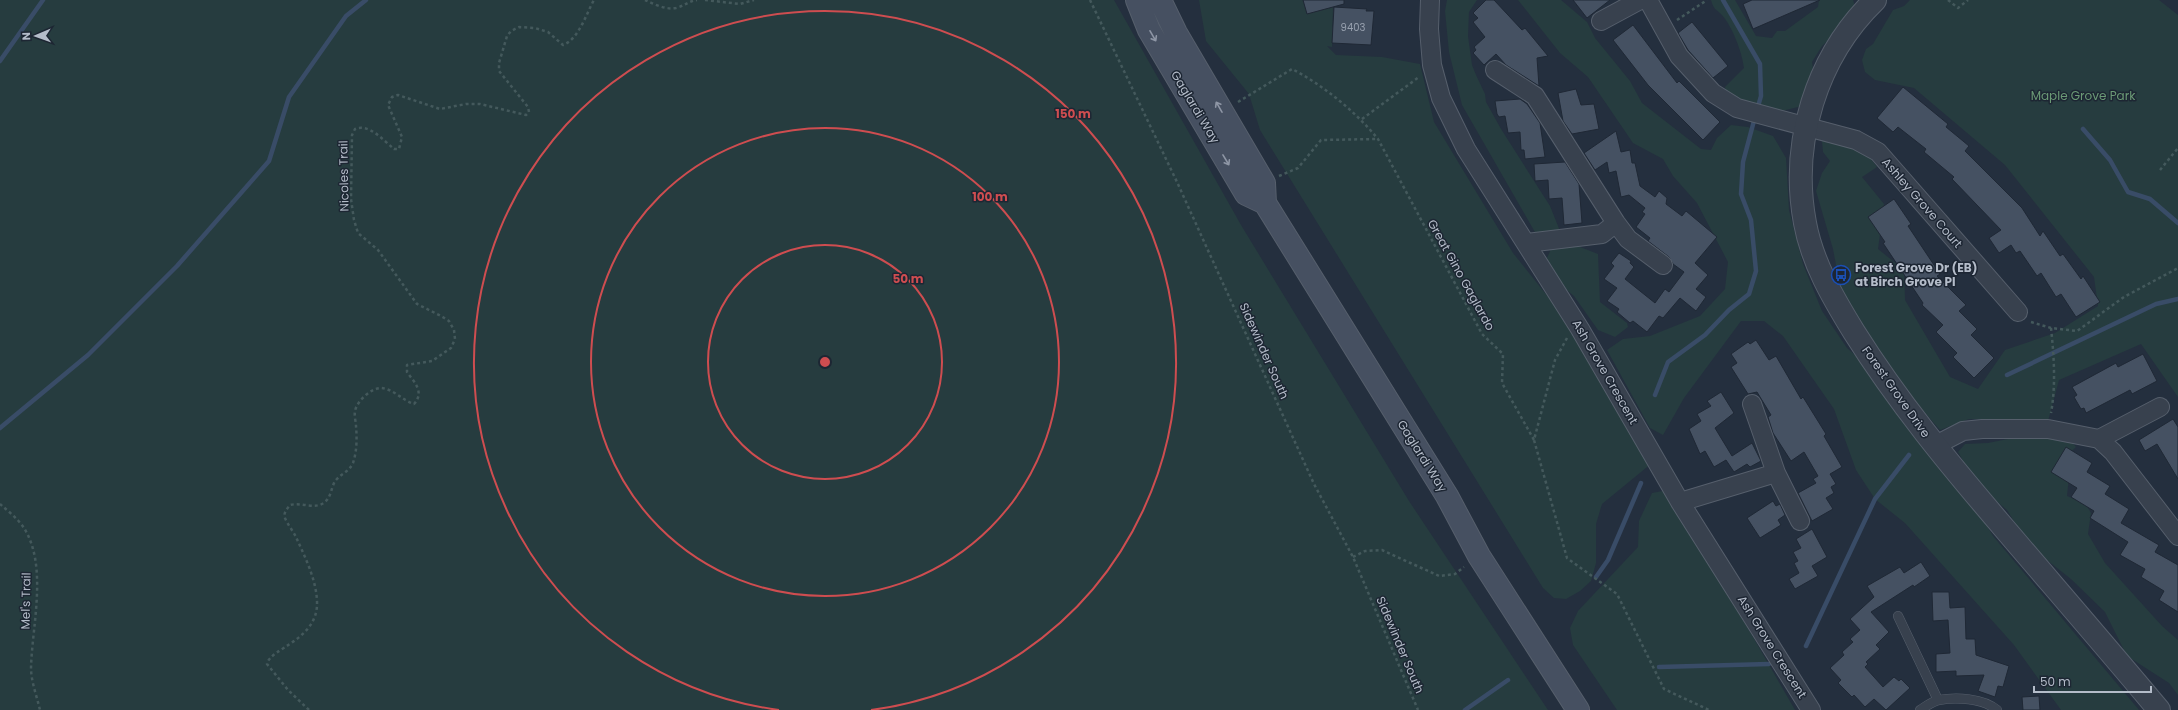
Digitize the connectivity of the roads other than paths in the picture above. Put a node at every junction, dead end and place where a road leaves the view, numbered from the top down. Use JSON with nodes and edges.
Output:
{"nodes":[{"id":1,"x":1137,"y":0,"type":"edge"},
{"id":2,"x":1160,"y":0,"type":"edge"},
{"id":3,"x":1430,"y":0,"type":"edge"},
{"id":4,"x":1640,"y":0,"type":"edge"},
{"id":5,"x":1648,"y":0,"type":"edge"},
{"id":6,"x":1875,"y":0,"type":"edge"},
{"id":7,"x":1601,"y":21,"type":"dead end"},
{"id":8,"x":1495,"y":70,"type":"dead end"},
{"id":9,"x":1806,"y":125,"type":"junction"},
{"id":10,"x":1264,"y":193,"type":"junction"},
{"id":11,"x":1616,"y":223,"type":"junction"},
{"id":12,"x":1527,"y":243,"type":"junction"},
{"id":13,"x":1663,"y":265,"type":"dead end"},
{"id":14,"x":2018,"y":312,"type":"road end"},
{"id":15,"x":1752,"y":404,"type":"dead end"},
{"id":16,"x":2160,"y":407,"type":"dead end"},
{"id":17,"x":2099,"y":439,"type":"junction"},
{"id":18,"x":1934,"y":446,"type":"junction"},
{"id":19,"x":1776,"y":473,"type":"junction"},
{"id":20,"x":1680,"y":502,"type":"junction"},
{"id":21,"x":1800,"y":521,"type":"dead end"},
{"id":22,"x":2178,"y":536,"type":"edge"},
{"id":23,"x":1898,"y":616,"type":"dead end"},
{"id":24,"x":1938,"y":700,"type":"junction"},
{"id":25,"x":1578,"y":710,"type":"edge"},
{"id":26,"x":1811,"y":710,"type":"edge"},
{"id":27,"x":1920,"y":710,"type":"edge"},
{"id":28,"x":1996,"y":710,"type":"edge"},
{"id":29,"x":2159,"y":710,"type":"edge"}],
"edges":[{"from":1,"to":10,"type":"main road","name":"Gaglardi Way","one_way":true},
{"from":10,"to":2,"type":"main road","name":"Gaglardi Way","one_way":true},
{"from":3,"to":12,"type":"street","name":"Ash Grove Crescent"},
{"from":4,"to":7,"type":"street"},
{"from":5,"to":9,"type":"street","name":"Ashley Grove Court"},
{"from":6,"to":9,"type":"street","name":"Forest Grove Drive"},
{"from":8,"to":11,"type":"street"},
{"from":9,"to":14,"type":"street","name":"Ashley Grove Court"},
{"from":9,"to":18,"type":"street","name":"Forest Grove Drive"},
{"from":10,"to":25,"type":"main road","name":"Gaglardi Way"},
{"from":11,"to":12,"type":"street"},
{"from":11,"to":13,"type":"street"},
{"from":12,"to":20,"type":"street","name":"Ash Grove Crescent"},
{"from":15,"to":19,"type":"street"},
{"from":16,"to":17,"type":"street"},
{"from":17,"to":18,"type":"street"},
{"from":17,"to":22,"type":"street"},
{"from":18,"to":29,"type":"street","name":"Forest Grove Drive"},
{"from":19,"to":20,"type":"street"},
{"from":19,"to":21,"type":"street"},
{"from":20,"to":26,"type":"street","name":"Ash Grove Crescent"},
{"from":23,"to":24,"type":"lane"},
{"from":24,"to":27,"type":"lane"},
{"from":24,"to":28,"type":"lane"}]}
